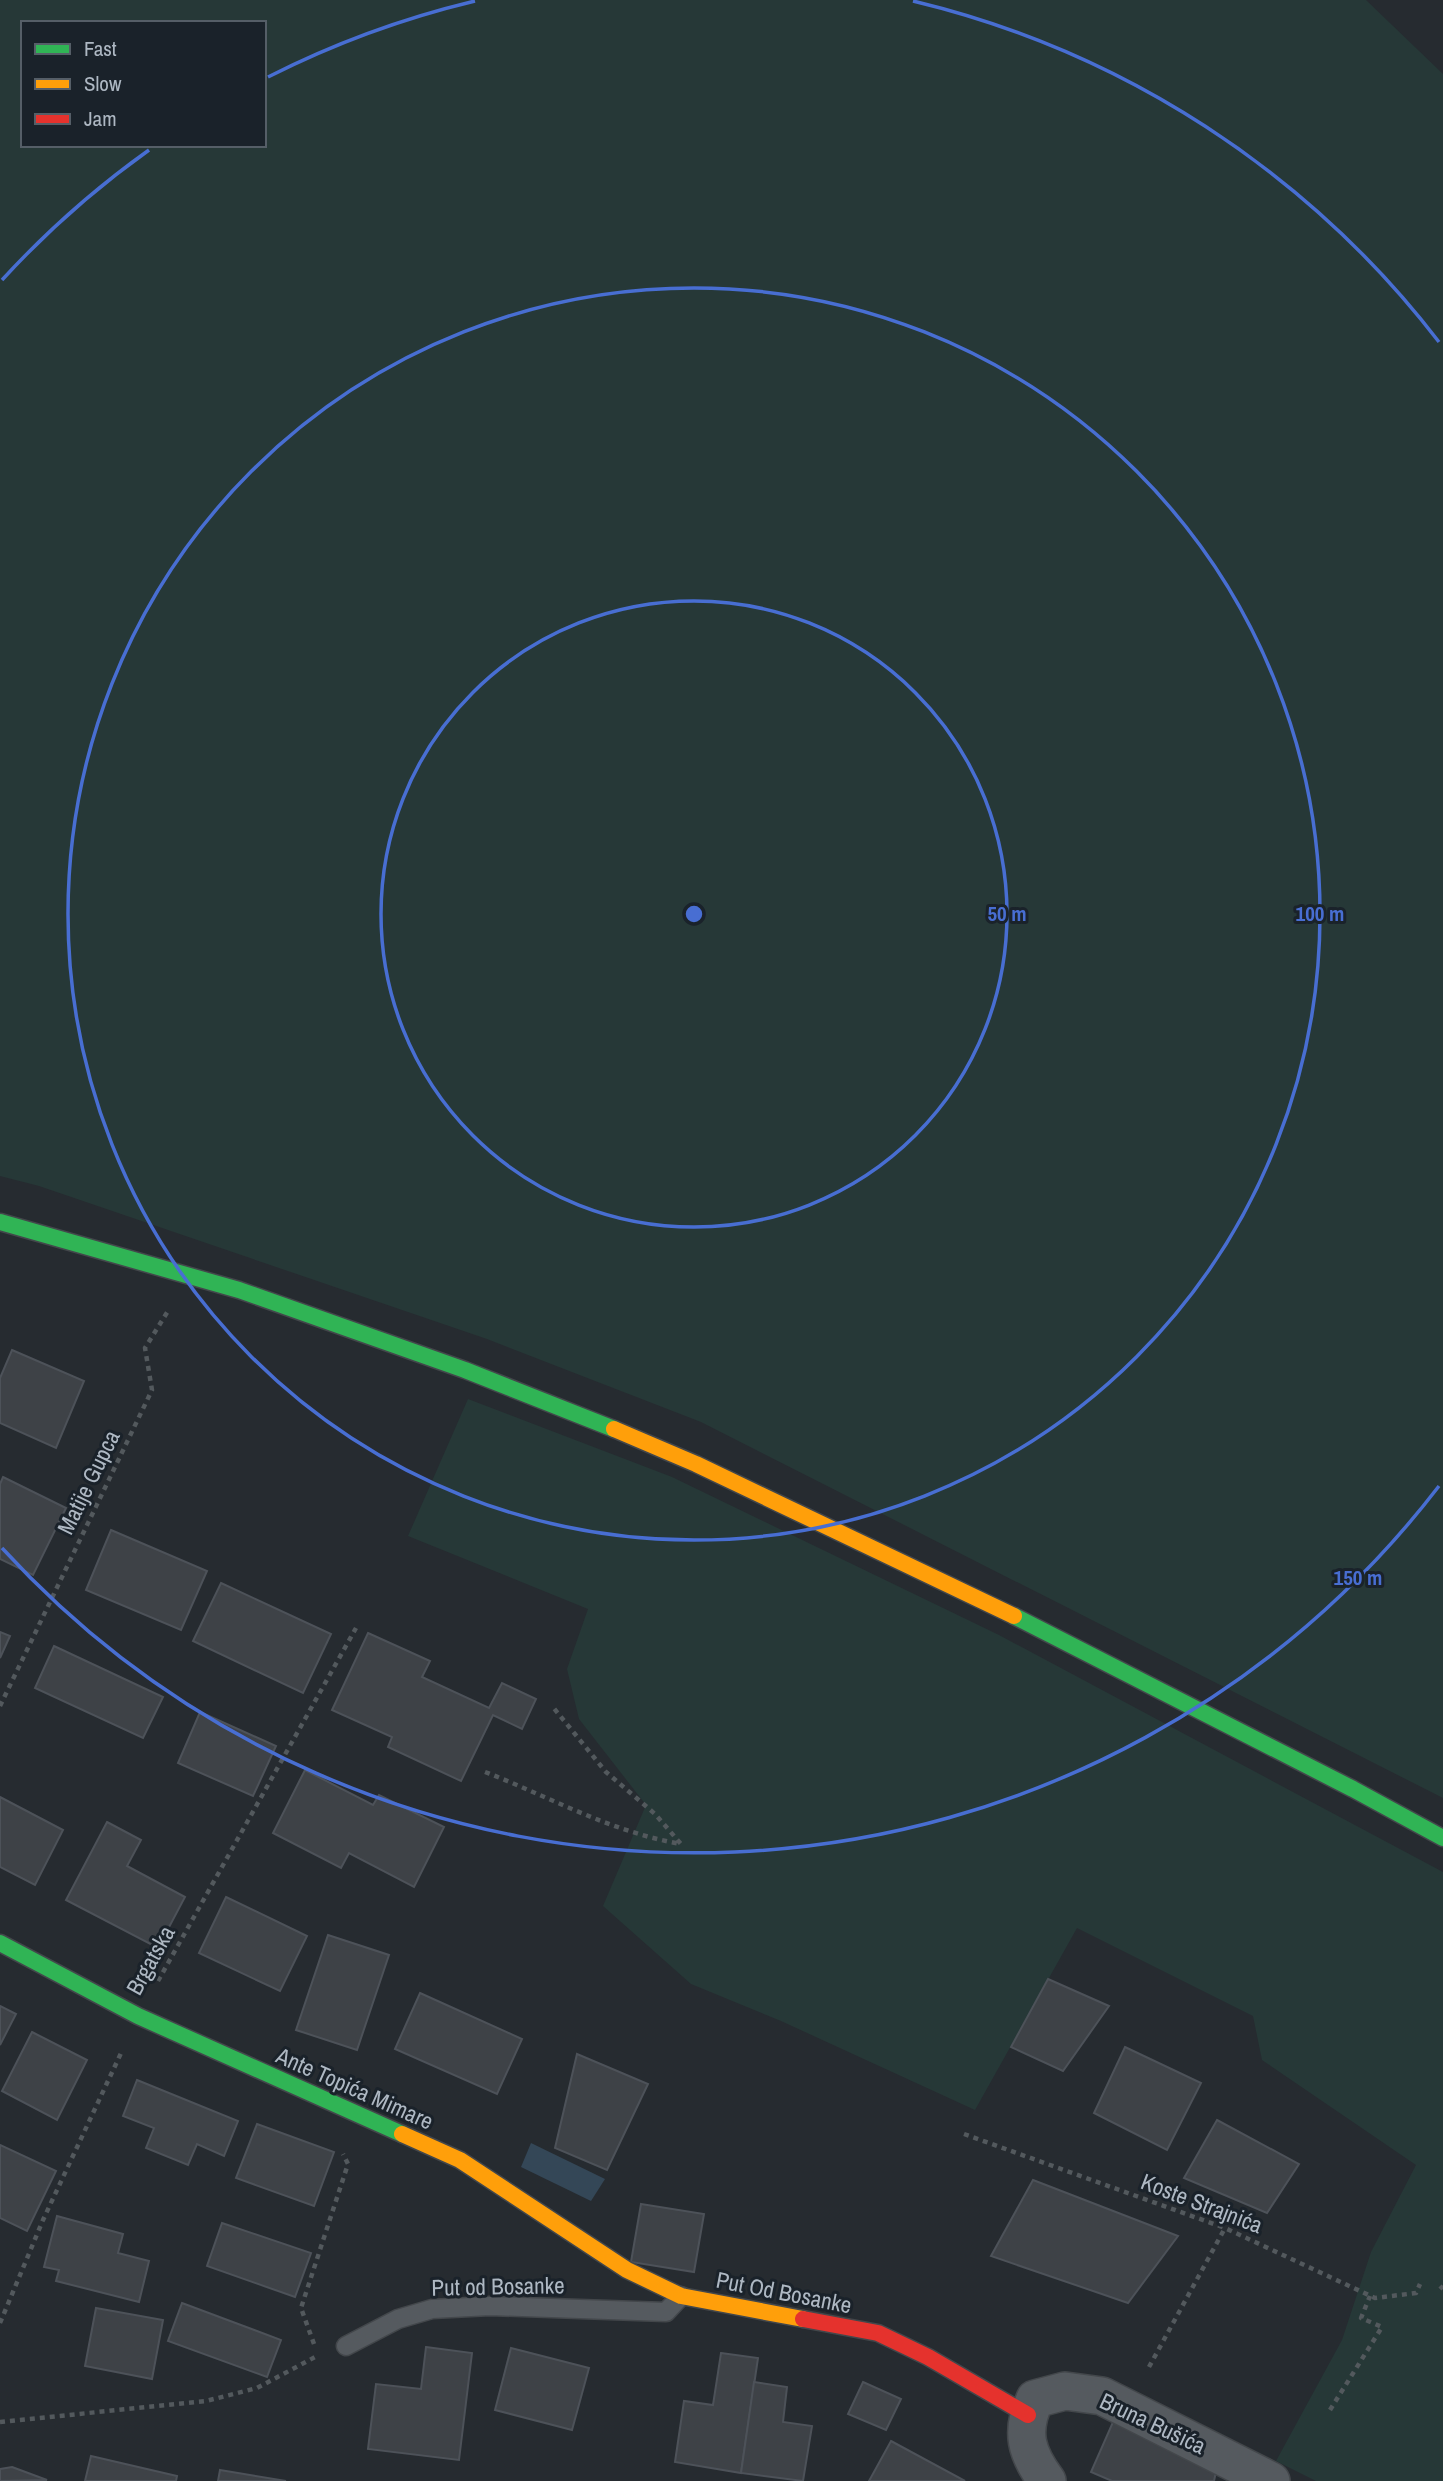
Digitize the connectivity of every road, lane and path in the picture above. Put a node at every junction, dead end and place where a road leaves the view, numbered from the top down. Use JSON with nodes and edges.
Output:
{"nodes":[{"id":1,"x":0,"y":1222,"type":"edge"},
{"id":2,"x":190,"y":1274,"type":"junction"},
{"id":3,"x":356,"y":1628,"type":"dead end"},
{"id":4,"x":0,"y":1706,"type":"edge"},
{"id":5,"x":552,"y":1706,"type":"dead end"},
{"id":6,"x":485,"y":1772,"type":"dead end"},
{"id":7,"x":1443,"y":1838,"type":"edge"},
{"id":8,"x":0,"y":1943,"type":"edge"},
{"id":9,"x":138,"y":2016,"type":"junction"},
{"id":10,"x":964,"y":2134,"type":"dead end"},
{"id":11,"x":338,"y":2143,"type":"dead end"},
{"id":12,"x":1225,"y":2228,"type":"junction"},
{"id":13,"x":1420,"y":2284,"type":"dead end"},
{"id":14,"x":681,"y":2296,"type":"junction"},
{"id":15,"x":1370,"y":2296,"type":"junction"},
{"id":16,"x":0,"y":2323,"type":"edge"},
{"id":17,"x":346,"y":2346,"type":"joint"},
{"id":18,"x":318,"y":2355,"type":"junction"},
{"id":19,"x":1149,"y":2367,"type":"dead end"},
{"id":20,"x":1330,"y":2410,"type":"dead end"},
{"id":21,"x":1028,"y":2415,"type":"junction"},
{"id":22,"x":0,"y":2422,"type":"edge"},
{"id":23,"x":1047,"y":2481,"type":"edge"},
{"id":24,"x":1271,"y":2481,"type":"edge"}],
"edges":[{"from":1,"to":2,"type":"main road"},
{"from":2,"to":4,"type":"path","name":"Matije Gupca"},
{"from":2,"to":7,"type":"main road"},
{"from":3,"to":9,"type":"path","name":"Brgatska"},
{"from":5,"to":6,"type":"path"},
{"from":8,"to":9,"type":"main road","name":"Ante Topića Mimare"},
{"from":9,"to":14,"type":"main road","name":"Ante Topića Mimare"},
{"from":9,"to":16,"type":"path","name":"Brgatska"},
{"from":10,"to":12,"type":"path","name":"Koste Strajnića"},
{"from":11,"to":18,"type":"path"},
{"from":12,"to":15,"type":"path","name":"Koste Strajnića"},
{"from":12,"to":19,"type":"path"},
{"from":13,"to":15,"type":"path","name":"Koste Strajnića"},
{"from":14,"to":17,"type":"lane","name":"Put od Bosanke"},
{"from":14,"to":21,"type":"main road","name":"Put Od Bosanke"},
{"from":15,"to":20,"type":"path"},
{"from":17,"to":18,"type":"path"},
{"from":18,"to":22,"type":"path"},
{"from":21,"to":23,"type":"street"},
{"from":21,"to":24,"type":"street","name":"Bruna Bušića"}]}
